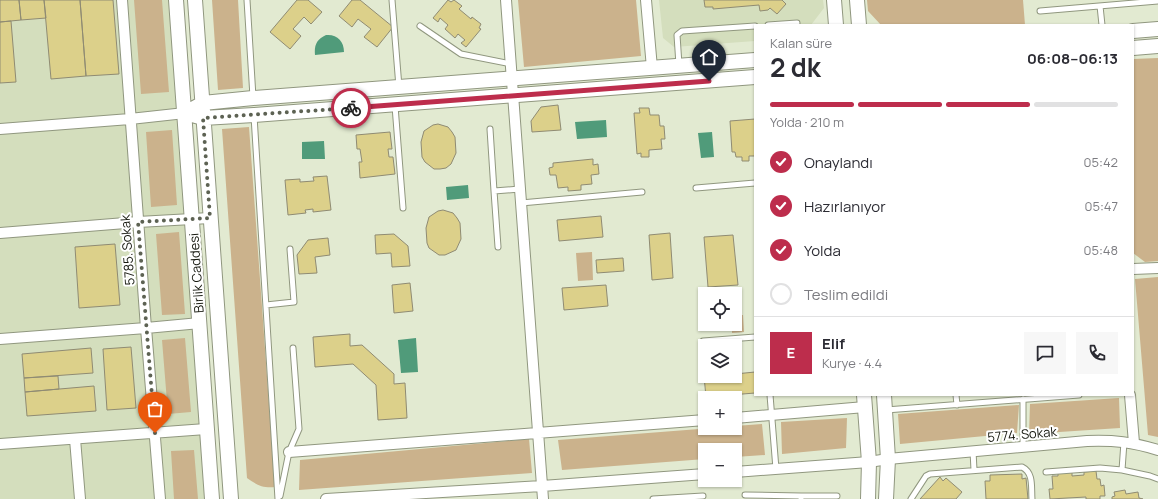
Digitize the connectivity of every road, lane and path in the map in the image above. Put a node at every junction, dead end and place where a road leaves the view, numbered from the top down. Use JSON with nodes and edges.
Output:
{"nodes":[{"id":1,"x":122,"y":0,"type":"edge"},
{"id":2,"x":176,"y":0,"type":"edge"},
{"id":3,"x":195,"y":0,"type":"edge"},
{"id":4,"x":247,"y":0,"type":"edge"},
{"id":5,"x":392,"y":0,"type":"edge"},
{"id":6,"x":506,"y":0,"type":"edge"},
{"id":7,"x":646,"y":0,"type":"edge"},
{"id":8,"x":834,"y":0,"type":"edge"},
{"id":9,"x":857,"y":0,"type":"edge"},
{"id":10,"x":1158,"y":1,"type":"edge"},
{"id":11,"x":1100,"y":6,"type":"junction"},
{"id":12,"x":1040,"y":11,"type":"dead end"},
{"id":13,"x":796,"y":23,"type":"dead end"},
{"id":14,"x":782,"y":24,"type":"edge"},
{"id":15,"x":836,"y":24,"type":"edge"},
{"id":16,"x":858,"y":24,"type":"edge"},
{"id":17,"x":1102,"y":24,"type":"edge"},
{"id":18,"x":420,"y":26,"type":"dead end"},
{"id":19,"x":754,"y":26,"type":"edge"},
{"id":20,"x":1158,"y":29,"type":"edge"},
{"id":21,"x":1134,"y":31,"type":"edge"},
{"id":22,"x":1158,"y":46,"type":"edge"},
{"id":23,"x":1134,"y":48,"type":"edge"},
{"id":24,"x":754,"y":60,"type":"edge"},
{"id":25,"x":511,"y":64,"type":"junction"},
{"id":26,"x":679,"y":66,"type":"junction"},
{"id":27,"x":652,"y":68,"type":"junction"},
{"id":28,"x":754,"y":77,"type":"edge"},
{"id":29,"x":512,"y":79,"type":"junction"},
{"id":30,"x":399,"y":88,"type":"junction"},
{"id":31,"x":514,"y":96,"type":"junction"},
{"id":32,"x":253,"y":98,"type":"junction"},
{"id":33,"x":203,"y":104,"type":"junction"},
{"id":34,"x":395,"y":105,"type":"junction"},
{"id":35,"x":185,"y":113,"type":"junction"},
{"id":36,"x":254,"y":115,"type":"junction"},
{"id":37,"x":203,"y":118,"type":"junction"},
{"id":38,"x":130,"y":119,"type":"junction"},
{"id":39,"x":0,"y":129,"type":"edge"},
{"id":40,"x":490,"y":129,"type":"dead end"},
{"id":41,"x":754,"y":183,"type":"edge"},
{"id":42,"x":696,"y":188,"type":"dead end"},
{"id":43,"x":520,"y":189,"type":"junction"},
{"id":44,"x":494,"y":191,"type":"junction"},
{"id":45,"x":642,"y":192,"type":"dead end"},
{"id":46,"x":521,"y":203,"type":"junction"},
{"id":47,"x":404,"y":208,"type":"dead end"},
{"id":48,"x":210,"y":218,"type":"junction"},
{"id":49,"x":192,"y":220,"type":"junction"},
{"id":50,"x":138,"y":222,"type":"junction"},
{"id":51,"x":0,"y":233,"type":"edge"},
{"id":52,"x":498,"y":247,"type":"dead end"},
{"id":53,"x":290,"y":249,"type":"dead end"},
{"id":54,"x":1158,"y":268,"type":"edge"},
{"id":55,"x":1134,"y":269,"type":"edge"},
{"id":56,"x":266,"y":305,"type":"junction"},
{"id":57,"x":200,"y":323,"type":"junction"},
{"id":58,"x":146,"y":328,"type":"junction"},
{"id":59,"x":754,"y":337,"type":"edge"},
{"id":60,"x":0,"y":339,"type":"edge"},
{"id":61,"x":720,"y":339,"type":"edge"},
{"id":62,"x":292,"y":348,"type":"dead end"},
{"id":63,"x":770,"y":396,"type":"edge"},
{"id":64,"x":884,"y":396,"type":"edge"},
{"id":65,"x":956,"y":396,"type":"edge"},
{"id":66,"x":1068,"y":396,"type":"edge"},
{"id":67,"x":1130,"y":396,"type":"edge"},
{"id":68,"x":1023,"y":400,"type":"junction"},
{"id":69,"x":864,"y":401,"type":"edge"},
{"id":70,"x":957,"y":405,"type":"junction"},
{"id":71,"x":885,"y":410,"type":"junction"},
{"id":72,"x":771,"y":415,"type":"junction"},
{"id":73,"x":742,"y":417,"type":"edge"},
{"id":74,"x":698,"y":421,"type":"edge"},
{"id":75,"x":206,"y":428,"type":"junction"},
{"id":76,"x":538,"y":432,"type":"junction"},
{"id":77,"x":155,"y":433,"type":"junction"},
{"id":78,"x":75,"y":439,"type":"junction"},
{"id":79,"x":1129,"y":442,"type":"junction"},
{"id":80,"x":0,"y":444,"type":"edge"},
{"id":81,"x":1023,"y":446,"type":"junction"},
{"id":82,"x":1158,"y":450,"type":"edge"},
{"id":83,"x":973,"y":451,"type":"junction"},
{"id":84,"x":290,"y":452,"type":"junction"},
{"id":85,"x":888,"y":458,"type":"junction"},
{"id":86,"x":869,"y":462,"type":"junction"},
{"id":87,"x":776,"y":469,"type":"junction"},
{"id":88,"x":974,"y":470,"type":"junction"},
{"id":89,"x":1122,"y":470,"type":"junction"},
{"id":90,"x":742,"y":471,"type":"edge"},
{"id":91,"x":1046,"y":472,"type":"dead end"},
{"id":92,"x":698,"y":475,"type":"edge"},
{"id":93,"x":1158,"y":479,"type":"edge"},
{"id":94,"x":542,"y":486,"type":"junction"},
{"id":95,"x":745,"y":495,"type":"dead end"},
{"id":96,"x":703,"y":496,"type":"dead end"},
{"id":97,"x":837,"y":496,"type":"dead end"},
{"id":98,"x":801,"y":498,"type":"edge"},
{"id":99,"x":80,"y":499,"type":"edge"},
{"id":100,"x":160,"y":499,"type":"edge"},
{"id":101,"x":212,"y":499,"type":"edge"},
{"id":102,"x":231,"y":499,"type":"edge"},
{"id":103,"x":279,"y":499,"type":"edge"},
{"id":104,"x":326,"y":499,"type":"edge"},
{"id":105,"x":543,"y":499,"type":"edge"},
{"id":106,"x":653,"y":499,"type":"edge"},
{"id":107,"x":868,"y":499,"type":"edge"},
{"id":108,"x":886,"y":499,"type":"edge"},
{"id":109,"x":910,"y":499,"type":"edge"},
{"id":110,"x":1032,"y":499,"type":"edge"}],
"edges":[{"from":1,"to":38,"type":"street","name":"5785. Sokak"},
{"from":2,"to":35,"type":"street","name":"Birlik Caddesi"},
{"from":3,"to":33,"type":"street","name":"Birlik Caddesi"},
{"from":4,"to":32,"type":"lane"},
{"from":5,"to":30,"type":"lane"},
{"from":6,"to":25,"type":"street"},
{"from":7,"to":27,"type":"street"},
{"from":8,"to":15,"type":"street"},
{"from":9,"to":16,"type":"street"},
{"from":10,"to":11,"type":"lane"},
{"from":11,"to":12,"type":"lane"},
{"from":11,"to":17,"type":"lane"},
{"from":13,"to":14,"type":"lane"},
{"from":18,"to":25,"type":"lane"},
{"from":19,"to":26,"type":"lane"},
{"from":20,"to":21,"type":"street"},
{"from":22,"to":23,"type":"street"},
{"from":24,"to":26,"type":"street"},
{"from":25,"to":29,"type":"street"},
{"from":26,"to":27,"type":"street"},
{"from":27,"to":29,"type":"street"},
{"from":28,"to":31,"type":"street"},
{"from":29,"to":30,"type":"street"},
{"from":29,"to":31,"type":"street"},
{"from":30,"to":32,"type":"street"},
{"from":31,"to":34,"type":"street"},
{"from":31,"to":43,"type":"street"},
{"from":32,"to":33,"type":"street"},
{"from":33,"to":35,"type":"street"},
{"from":33,"to":37,"type":"street","name":"Birlik Caddesi"},
{"from":34,"to":36,"type":"street"},
{"from":34,"to":47,"type":"lane"},
{"from":35,"to":37,"type":"street"},
{"from":35,"to":38,"type":"street"},
{"from":35,"to":49,"type":"street","name":"Birlik Caddesi"},
{"from":36,"to":37,"type":"street"},
{"from":36,"to":56,"type":"lane"},
{"from":37,"to":48,"type":"street","name":"Birlik Caddesi"},
{"from":38,"to":39,"type":"street"},
{"from":38,"to":50,"type":"street","name":"5785. Sokak"},
{"from":40,"to":44,"type":"lane"},
{"from":41,"to":42,"type":"lane"},
{"from":43,"to":44,"type":"lane"},
{"from":43,"to":46,"type":"street"},
{"from":44,"to":52,"type":"lane"},
{"from":45,"to":46,"type":"lane"},
{"from":46,"to":76,"type":"street"},
{"from":48,"to":49,"type":"street"},
{"from":48,"to":102,"type":"street","name":"Birlik Caddesi"},
{"from":49,"to":50,"type":"street"},
{"from":49,"to":57,"type":"street","name":"Birlik Caddesi"},
{"from":50,"to":51,"type":"street"},
{"from":50,"to":58,"type":"street","name":"5785. Sokak"},
{"from":53,"to":56,"type":"lane"},
{"from":54,"to":55,"type":"street"},
{"from":56,"to":103,"type":"lane"},
{"from":57,"to":58,"type":"street"},
{"from":57,"to":75,"type":"street","name":"Birlik Caddesi"},
{"from":58,"to":60,"type":"street"},
{"from":58,"to":77,"type":"street","name":"5785. Sokak"},
{"from":59,"to":61,"type":"lane"},
{"from":62,"to":84,"type":"lane"},
{"from":63,"to":72,"type":"lane"},
{"from":64,"to":71,"type":"street"},
{"from":65,"to":70,"type":"lane"},
{"from":66,"to":68,"type":"lane"},
{"from":67,"to":79,"type":"street"},
{"from":68,"to":70,"type":"lane"},
{"from":68,"to":81,"type":"lane"},
{"from":69,"to":72,"type":"street"},
{"from":69,"to":86,"type":"street"},
{"from":70,"to":71,"type":"lane"},
{"from":71,"to":85,"type":"street"},
{"from":72,"to":73,"type":"street"},
{"from":72,"to":87,"type":"lane"},
{"from":74,"to":76,"type":"street"},
{"from":75,"to":77,"type":"street"},
{"from":75,"to":101,"type":"street","name":"Birlik Caddesi"},
{"from":76,"to":84,"type":"street"},
{"from":76,"to":94,"type":"street"},
{"from":77,"to":78,"type":"street"},
{"from":77,"to":100,"type":"street","name":"5785. Sokak"},
{"from":78,"to":80,"type":"street"},
{"from":78,"to":99,"type":"street"},
{"from":79,"to":81,"type":"street","name":"5774. Sokak"},
{"from":79,"to":82,"type":"street","name":"5774. Sokak"},
{"from":79,"to":89,"type":"lane"},
{"from":81,"to":83,"type":"street","name":"5774. Sokak"},
{"from":83,"to":85,"type":"street","name":"5774. Sokak"},
{"from":83,"to":88,"type":"lane"},
{"from":84,"to":103,"type":"lane"},
{"from":85,"to":86,"type":"street","name":"5774. Sokak"},
{"from":85,"to":108,"type":"street"},
{"from":86,"to":87,"type":"street","name":"5774. Sokak"},
{"from":86,"to":107,"type":"street"},
{"from":87,"to":90,"type":"street","name":"5774. Sokak"},
{"from":88,"to":109,"type":"lane"},
{"from":88,"to":110,"type":"lane"},
{"from":89,"to":91,"type":"lane"},
{"from":89,"to":93,"type":"lane"},
{"from":92,"to":94,"type":"street"},
{"from":94,"to":104,"type":"street"},
{"from":94,"to":105,"type":"street"},
{"from":95,"to":98,"type":"lane"},
{"from":96,"to":106,"type":"lane"},
{"from":97,"to":98,"type":"lane"}]}
